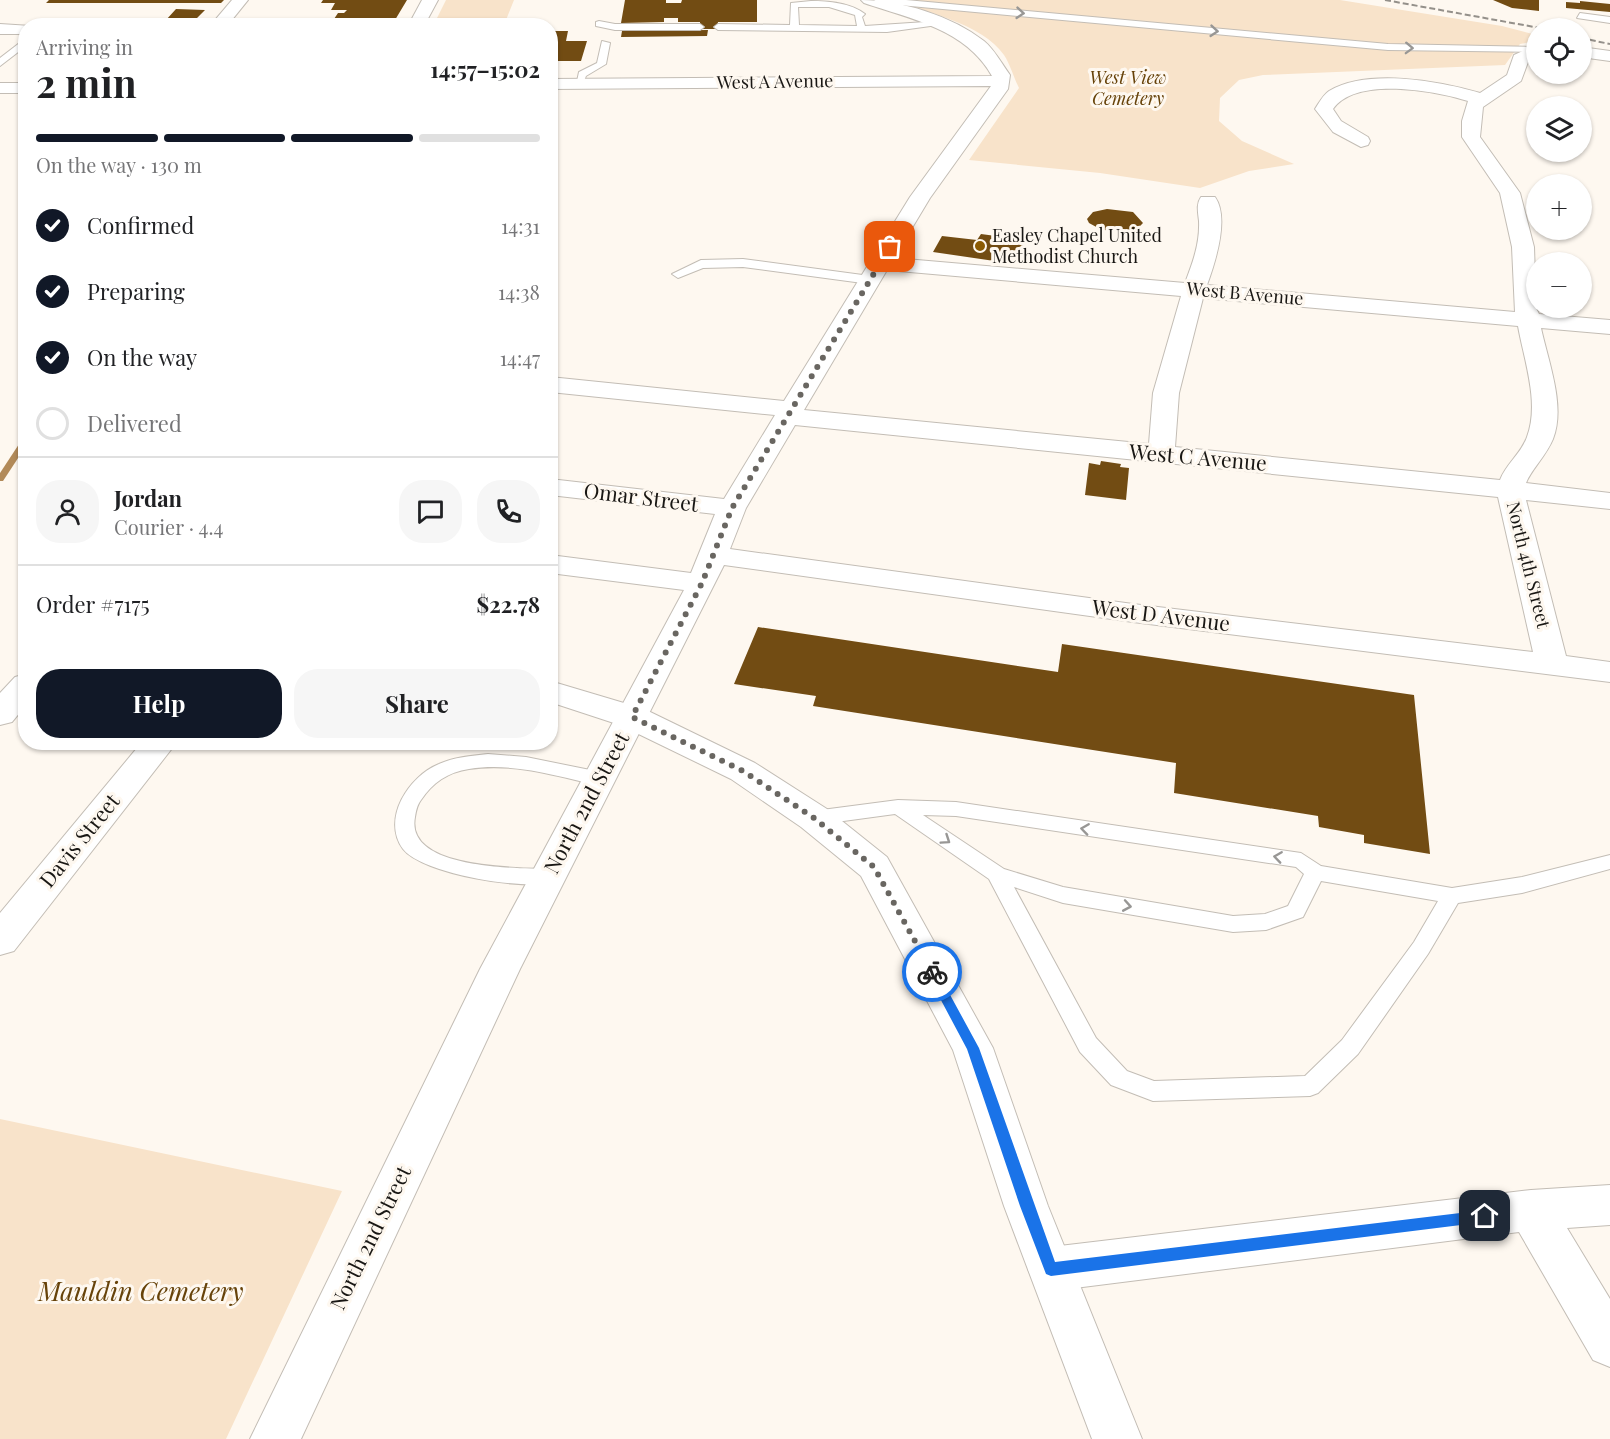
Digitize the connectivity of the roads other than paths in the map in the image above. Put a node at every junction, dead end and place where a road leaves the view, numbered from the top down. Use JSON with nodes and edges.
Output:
{"nodes":[{"id":1,"x":240,"y":0,"type":"edge"},
{"id":2,"x":430,"y":0,"type":"edge"},
{"id":3,"x":878,"y":0,"type":"edge"},
{"id":4,"x":863,"y":16,"type":"edge"},
{"id":5,"x":1580,"y":16,"type":"dead end"},
{"id":6,"x":225,"y":18,"type":"edge"},
{"id":7,"x":420,"y":18,"type":"edge"},
{"id":8,"x":1610,"y":20,"type":"edge"},
{"id":9,"x":599,"y":24,"type":"dead end"},
{"id":10,"x":795,"y":24,"type":"junction"},
{"id":11,"x":700,"y":27,"type":"dead end"},
{"id":12,"x":718,"y":27,"type":"dead end"},
{"id":13,"x":0,"y":29,"type":"edge"},
{"id":14,"x":18,"y":29,"type":"edge"},
{"id":15,"x":605,"y":43,"type":"dead end"},
{"id":16,"x":18,"y":48,"type":"edge"},
{"id":17,"x":1526,"y":50,"type":"edge"},
{"id":18,"x":1592,"y":54,"type":"edge"},
{"id":19,"x":1526,"y":55,"type":"edge"},
{"id":20,"x":1610,"y":56,"type":"edge"},
{"id":21,"x":0,"y":63,"type":"edge"},
{"id":22,"x":1000,"y":81,"type":"junction"},
{"id":23,"x":558,"y":84,"type":"edge"},
{"id":24,"x":579,"y":84,"type":"junction"},
{"id":25,"x":0,"y":88,"type":"edge"},
{"id":26,"x":18,"y":88,"type":"edge"},
{"id":27,"x":1484,"y":100,"type":"junction"},
{"id":28,"x":1361,"y":141,"type":"dead end"},
{"id":29,"x":1208,"y":201,"type":"dead end"},
{"id":30,"x":875,"y":272,"type":"junction"},
{"id":31,"x":678,"y":274,"type":"dead end"},
{"id":32,"x":1194,"y":290,"type":"junction"},
{"id":33,"x":1528,"y":320,"type":"junction"},
{"id":34,"x":1610,"y":327,"type":"edge"},
{"id":35,"x":558,"y":385,"type":"edge"},
{"id":36,"x":789,"y":413,"type":"junction"},
{"id":37,"x":1161,"y":455,"type":"junction"},
{"id":38,"x":558,"y":488,"type":"edge"},
{"id":39,"x":1510,"y":490,"type":"junction"},
{"id":40,"x":1610,"y":501,"type":"edge"},
{"id":41,"x":732,"y":508,"type":"junction"},
{"id":42,"x":558,"y":564,"type":"edge"},
{"id":43,"x":707,"y":569,"type":"junction"},
{"id":44,"x":1552,"y":665,"type":"junction"},
{"id":45,"x":1610,"y":672,"type":"edge"},
{"id":46,"x":18,"y":693,"type":"edge"},
{"id":47,"x":558,"y":694,"type":"edge"},
{"id":48,"x":0,"y":714,"type":"edge"},
{"id":49,"x":632,"y":717,"type":"junction"},
{"id":50,"x":154,"y":750,"type":"edge"},
{"id":51,"x":600,"y":779,"type":"junction"},
{"id":52,"x":898,"y":807,"type":"junction"},
{"id":53,"x":814,"y":818,"type":"junction"},
{"id":54,"x":1610,"y":862,"type":"edge"},
{"id":55,"x":1316,"y":872,"type":"junction"},
{"id":56,"x":997,"y":874,"type":"junction"},
{"id":57,"x":548,"y":878,"type":"junction"},
{"id":58,"x":1452,"y":896,"type":"junction"},
{"id":59,"x":0,"y":940,"type":"edge"},
{"id":60,"x":1610,"y":1205,"type":"edge"},
{"id":61,"x":1531,"y":1210,"type":"junction"},
{"id":62,"x":1051,"y":1269,"type":"junction"},
{"id":63,"x":1610,"y":1342,"type":"edge"},
{"id":64,"x":275,"y":1439,"type":"edge"},
{"id":65,"x":1117,"y":1439,"type":"edge"}],
"edges":[{"from":1,"to":6,"type":"street"},
{"from":2,"to":7,"type":"street"},
{"from":3,"to":17,"type":"lane","one_way":true},
{"from":4,"to":10,"type":"lane"},
{"from":4,"to":10,"type":"lane"},
{"from":4,"to":22,"type":"street"},
{"from":5,"to":8,"type":"lane"},
{"from":9,"to":11,"type":"lane"},
{"from":10,"to":12,"type":"lane"},
{"from":13,"to":14,"type":"street"},
{"from":15,"to":24,"type":"lane"},
{"from":16,"to":21,"type":"lane"},
{"from":18,"to":20,"type":"street"},
{"from":19,"to":27,"type":"street","name":"North 4th Street"},
{"from":22,"to":24,"type":"street","name":"West A Avenue"},
{"from":22,"to":30,"type":"street","name":"North 2nd Street"},
{"from":23,"to":24,"type":"street","name":"West A Avenue"},
{"from":25,"to":26,"type":"street"},
{"from":27,"to":28,"type":"street"},
{"from":27,"to":33,"type":"street","name":"North 4th Street"},
{"from":29,"to":32,"type":"street"},
{"from":30,"to":31,"type":"lane"},
{"from":30,"to":32,"type":"street","name":"West B Avenue"},
{"from":30,"to":36,"type":"street","name":"North 2nd Street"},
{"from":32,"to":33,"type":"street","name":"West B Avenue"},
{"from":32,"to":37,"type":"street"},
{"from":33,"to":34,"type":"street","name":"West B Avenue"},
{"from":33,"to":39,"type":"street","name":"North 4th Street"},
{"from":35,"to":36,"type":"street","name":"West C Avenue"},
{"from":36,"to":37,"type":"street","name":"West C Avenue"},
{"from":36,"to":41,"type":"street","name":"North 2nd Street"},
{"from":37,"to":39,"type":"street","name":"West C Avenue"},
{"from":38,"to":41,"type":"street","name":"Omar Street"},
{"from":39,"to":40,"type":"street","name":"West C Avenue"},
{"from":39,"to":44,"type":"street","name":"North 4th Street"},
{"from":41,"to":43,"type":"street","name":"North 2nd Street"},
{"from":42,"to":43,"type":"street","name":"West D Avenue"},
{"from":43,"to":44,"type":"street","name":"West D Avenue"},
{"from":43,"to":49,"type":"street","name":"North 2nd Street"},
{"from":44,"to":45,"type":"street","name":"West D Avenue"},
{"from":46,"to":48,"type":"street"},
{"from":47,"to":49,"type":"street"},
{"from":49,"to":51,"type":"street","name":"North 2nd Street"},
{"from":49,"to":53,"type":"street"},
{"from":50,"to":59,"type":"street","name":"Davis Street"},
{"from":51,"to":57,"type":"street","name":"North 2nd Street"},
{"from":51,"to":57,"type":"lane"},
{"from":52,"to":53,"type":"lane"},
{"from":55,"to":52,"type":"lane","one_way":true},
{"from":52,"to":56,"type":"lane","one_way":true},
{"from":53,"to":62,"type":"street"},
{"from":54,"to":58,"type":"lane"},
{"from":56,"to":55,"type":"lane","one_way":true},
{"from":55,"to":58,"type":"lane"},
{"from":56,"to":58,"type":"lane"},
{"from":57,"to":64,"type":"street","name":"North 2nd Street"},
{"from":60,"to":61,"type":"street"},
{"from":61,"to":62,"type":"street"},
{"from":61,"to":63,"type":"street"},
{"from":62,"to":65,"type":"street"}]}
